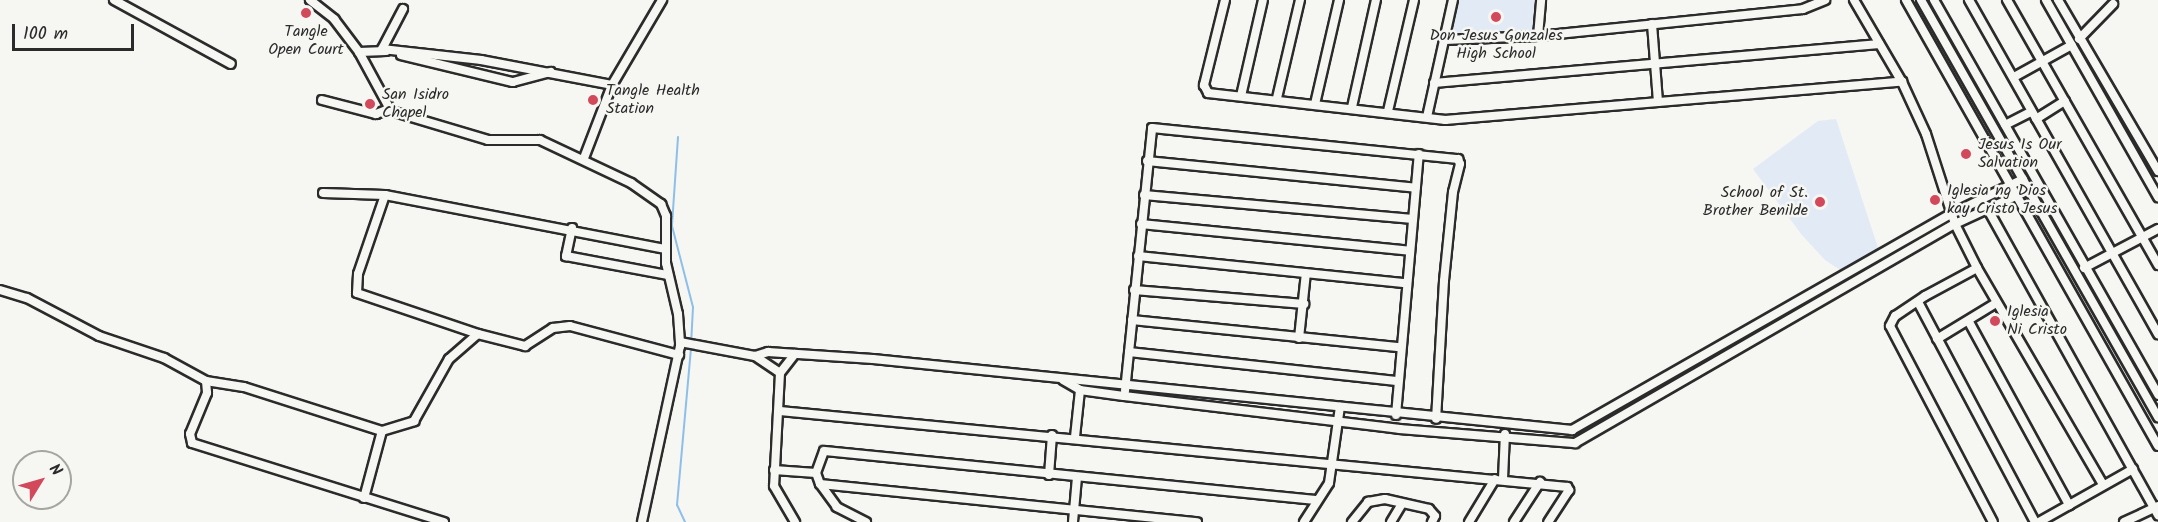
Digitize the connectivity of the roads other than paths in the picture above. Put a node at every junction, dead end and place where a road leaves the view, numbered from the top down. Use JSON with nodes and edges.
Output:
{"nodes":[{"id":1,"x":114,"y":0,"type":"edge"},
{"id":2,"x":310,"y":0,"type":"edge"},
{"id":3,"x":662,"y":0,"type":"edge"},
{"id":4,"x":1225,"y":0,"type":"edge"},
{"id":5,"x":1263,"y":0,"type":"edge"},
{"id":6,"x":1300,"y":0,"type":"edge"},
{"id":7,"x":1339,"y":0,"type":"edge"},
{"id":8,"x":1376,"y":0,"type":"edge"},
{"id":9,"x":1414,"y":0,"type":"edge"},
{"id":10,"x":1453,"y":0,"type":"edge"},
{"id":11,"x":1541,"y":0,"type":"edge"},
{"id":12,"x":1825,"y":0,"type":"edge"},
{"id":13,"x":1854,"y":0,"type":"edge"},
{"id":14,"x":1906,"y":0,"type":"edge"},
{"id":15,"x":1921,"y":0,"type":"edge"},
{"id":16,"x":1934,"y":0,"type":"edge"},
{"id":17,"x":1969,"y":0,"type":"edge"},
{"id":18,"x":2007,"y":0,"type":"edge"},
{"id":19,"x":2046,"y":0,"type":"edge"},
{"id":20,"x":2058,"y":0,"type":"edge"},
{"id":21,"x":2113,"y":4,"type":"dead end"},
{"id":22,"x":403,"y":9,"type":"dead end"},
{"id":23,"x":1652,"y":24,"type":"junction"},
{"id":24,"x":1538,"y":36,"type":"junction"},
{"id":25,"x":1445,"y":40,"type":"junction"},
{"id":26,"x":2076,"y":42,"type":"junction"},
{"id":27,"x":1879,"y":44,"type":"junction"},
{"id":28,"x":382,"y":49,"type":"junction"},
{"id":29,"x":359,"y":52,"type":"junction"},
{"id":30,"x":2042,"y":61,"type":"junction"},
{"id":31,"x":231,"y":64,"type":"dead end"},
{"id":32,"x":1655,"y":64,"type":"junction"},
{"id":33,"x":552,"y":72,"type":"junction"},
{"id":34,"x":2014,"y":77,"type":"junction"},
{"id":35,"x":1902,"y":82,"type":"junction"},
{"id":36,"x":1434,"y":83,"type":"junction"},
{"id":37,"x":612,"y":85,"type":"junction"},
{"id":38,"x":1240,"y":96,"type":"junction"},
{"id":39,"x":1277,"y":98,"type":"junction"},
{"id":40,"x":321,"y":100,"type":"dead end"},
{"id":41,"x":2065,"y":101,"type":"junction"},
{"id":42,"x":1658,"y":102,"type":"junction"},
{"id":43,"x":1315,"y":104,"type":"junction"},
{"id":44,"x":1352,"y":107,"type":"junction"},
{"id":45,"x":389,"y":109,"type":"junction"},
{"id":46,"x":1388,"y":111,"type":"junction"},
{"id":47,"x":2033,"y":115,"type":"junction"},
{"id":48,"x":1427,"y":117,"type":"junction"},
{"id":49,"x":2005,"y":125,"type":"junction"},
{"id":50,"x":1419,"y":154,"type":"junction"},
{"id":51,"x":584,"y":158,"type":"junction"},
{"id":52,"x":1147,"y":161,"type":"junction"},
{"id":53,"x":2158,"y":171,"type":"edge"},
{"id":54,"x":2023,"y":179,"type":"junction"},
{"id":55,"x":2011,"y":186,"type":"junction"},
{"id":56,"x":1416,"y":188,"type":"junction"},
{"id":57,"x":2029,"y":190,"type":"junction"},
{"id":58,"x":323,"y":194,"type":"dead end"},
{"id":59,"x":385,"y":195,"type":"junction"},
{"id":60,"x":1144,"y":195,"type":"junction"},
{"id":61,"x":2017,"y":196,"type":"junction"},
{"id":62,"x":2158,"y":197,"type":"edge"},
{"id":63,"x":1983,"y":201,"type":"junction"},
{"id":64,"x":1989,"y":211,"type":"junction"},
{"id":65,"x":1951,"y":214,"type":"junction"},
{"id":66,"x":1413,"y":219,"type":"junction"},
{"id":67,"x":1955,"y":224,"type":"junction"},
{"id":68,"x":1141,"y":225,"type":"junction"},
{"id":69,"x":572,"y":228,"type":"junction"},
{"id":70,"x":2158,"y":229,"type":"edge"},
{"id":71,"x":2142,"y":237,"type":"junction"},
{"id":72,"x":666,"y":249,"type":"junction"},
{"id":73,"x":1410,"y":251,"type":"junction"},
{"id":74,"x":2113,"y":254,"type":"junction"},
{"id":75,"x":1137,"y":256,"type":"junction"},
{"id":76,"x":2158,"y":265,"type":"edge"},
{"id":77,"x":1977,"y":268,"type":"junction"},
{"id":78,"x":2084,"y":268,"type":"junction"},
{"id":79,"x":1306,"y":273,"type":"junction"},
{"id":80,"x":668,"y":276,"type":"junction"},
{"id":81,"x":1406,"y":283,"type":"junction"},
{"id":82,"x":0,"y":290,"type":"edge"},
{"id":83,"x":1134,"y":290,"type":"junction"},
{"id":84,"x":1918,"y":302,"type":"junction"},
{"id":85,"x":1996,"y":303,"type":"junction"},
{"id":86,"x":1304,"y":304,"type":"junction"},
{"id":87,"x":1132,"y":320,"type":"junction"},
{"id":88,"x":1969,"y":322,"type":"junction"},
{"id":89,"x":478,"y":334,"type":"junction"},
{"id":90,"x":2158,"y":334,"type":"edge"},
{"id":91,"x":1299,"y":338,"type":"junction"},
{"id":92,"x":1937,"y":339,"type":"junction"},
{"id":93,"x":688,"y":344,"type":"junction"},
{"id":94,"x":1400,"y":347,"type":"junction"},
{"id":95,"x":1129,"y":352,"type":"junction"},
{"id":96,"x":795,"y":354,"type":"junction"},
{"id":97,"x":679,"y":355,"type":"junction"},
{"id":98,"x":755,"y":356,"type":"junction"},
{"id":99,"x":1674,"y":372,"type":"junction"},
{"id":100,"x":780,"y":374,"type":"junction"},
{"id":101,"x":1060,"y":378,"type":"junction"},
{"id":102,"x":206,"y":381,"type":"junction"},
{"id":103,"x":1396,"y":381,"type":"junction"},
{"id":104,"x":1679,"y":382,"type":"junction"},
{"id":105,"x":1126,"y":386,"type":"junction"},
{"id":106,"x":1080,"y":390,"type":"junction"},
{"id":107,"x":2158,"y":395,"type":"edge"},
{"id":108,"x":1124,"y":396,"type":"junction"},
{"id":109,"x":1341,"y":407,"type":"junction"},
{"id":110,"x":780,"y":411,"type":"junction"},
{"id":111,"x":1396,"y":415,"type":"junction"},
{"id":112,"x":2158,"y":417,"type":"edge"},
{"id":113,"x":1436,"y":419,"type":"junction"},
{"id":114,"x":1339,"y":422,"type":"junction"},
{"id":115,"x":1505,"y":426,"type":"junction"},
{"id":116,"x":382,"y":431,"type":"junction"},
{"id":117,"x":1052,"y":435,"type":"junction"},
{"id":118,"x":1075,"y":437,"type":"junction"},
{"id":119,"x":1505,"y":438,"type":"junction"},
{"id":120,"x":2158,"y":446,"type":"edge"},
{"id":121,"x":1331,"y":466,"type":"junction"},
{"id":122,"x":2133,"y":469,"type":"junction"},
{"id":123,"x":774,"y":470,"type":"junction"},
{"id":124,"x":816,"y":473,"type":"junction"},
{"id":125,"x":1049,"y":475,"type":"junction"},
{"id":126,"x":1077,"y":477,"type":"junction"},
{"id":127,"x":1499,"y":479,"type":"junction"},
{"id":128,"x":1540,"y":482,"type":"junction"},
{"id":129,"x":2102,"y":483,"type":"junction"},
{"id":130,"x":820,"y":484,"type":"junction"},
{"id":131,"x":364,"y":498,"type":"junction"},
{"id":132,"x":1317,"y":500,"type":"junction"},
{"id":133,"x":1402,"y":504,"type":"junction"},
{"id":134,"x":2069,"y":505,"type":"junction"},
{"id":135,"x":2155,"y":506,"type":"edge"},
{"id":136,"x":1074,"y":509,"type":"junction"},
{"id":137,"x":2158,"y":515,"type":"edge"},
{"id":138,"x":444,"y":522,"type":"edge"},
{"id":139,"x":642,"y":522,"type":"edge"},
{"id":140,"x":795,"y":522,"type":"edge"},
{"id":141,"x":866,"y":522,"type":"edge"},
{"id":142,"x":1073,"y":522,"type":"edge"},
{"id":143,"x":1197,"y":522,"type":"edge"},
{"id":144,"x":1304,"y":522,"type":"edge"},
{"id":145,"x":1352,"y":522,"type":"edge"},
{"id":146,"x":1390,"y":522,"type":"edge"},
{"id":147,"x":1432,"y":522,"type":"edge"},
{"id":148,"x":1469,"y":522,"type":"edge"},
{"id":149,"x":1514,"y":522,"type":"edge"},
{"id":150,"x":1548,"y":522,"type":"edge"},
{"id":151,"x":1993,"y":522,"type":"edge"},
{"id":152,"x":2037,"y":522,"type":"edge"},
{"id":153,"x":2124,"y":522,"type":"edge"}],
"edges":[{"from":1,"to":31,"type":"street"},
{"from":2,"to":29,"type":"street"},
{"from":3,"to":37,"type":"street"},
{"from":4,"to":38,"type":"street"},
{"from":5,"to":38,"type":"street"},
{"from":6,"to":39,"type":"street"},
{"from":7,"to":43,"type":"street"},
{"from":8,"to":44,"type":"street"},
{"from":9,"to":46,"type":"street"},
{"from":10,"to":25,"type":"street"},
{"from":11,"to":24,"type":"street"},
{"from":12,"to":23,"type":"street"},
{"from":13,"to":27,"type":"street"},
{"from":14,"to":55,"type":"street"},
{"from":15,"to":54,"type":"street"},
{"from":16,"to":49,"type":"street"},
{"from":17,"to":34,"type":"street"},
{"from":18,"to":30,"type":"street"},
{"from":19,"to":26,"type":"street"},
{"from":20,"to":26,"type":"street"},
{"from":21,"to":26,"type":"street"},
{"from":22,"to":28,"type":"street"},
{"from":23,"to":24,"type":"street"},
{"from":23,"to":32,"type":"street"},
{"from":24,"to":25,"type":"street"},
{"from":25,"to":36,"type":"street"},
{"from":26,"to":30,"type":"street"},
{"from":26,"to":53,"type":"street"},
{"from":26,"to":62,"type":"street"},
{"from":27,"to":32,"type":"street"},
{"from":27,"to":35,"type":"street"},
{"from":28,"to":29,"type":"street"},
{"from":28,"to":33,"type":"street"},
{"from":28,"to":33,"type":"street"},
{"from":29,"to":45,"type":"street"},
{"from":30,"to":34,"type":"street"},
{"from":30,"to":41,"type":"street"},
{"from":32,"to":36,"type":"street"},
{"from":32,"to":42,"type":"street"},
{"from":33,"to":37,"type":"street"},
{"from":34,"to":47,"type":"street"},
{"from":35,"to":42,"type":"street"},
{"from":35,"to":65,"type":"street"},
{"from":36,"to":48,"type":"street"},
{"from":37,"to":51,"type":"street"},
{"from":38,"to":39,"type":"street"},
{"from":39,"to":43,"type":"street"},
{"from":40,"to":45,"type":"street"},
{"from":41,"to":47,"type":"street"},
{"from":41,"to":71,"type":"street"},
{"from":42,"to":48,"type":"street"},
{"from":43,"to":44,"type":"street"},
{"from":44,"to":46,"type":"street"},
{"from":45,"to":51,"type":"street"},
{"from":46,"to":48,"type":"street"},
{"from":47,"to":49,"type":"street"},
{"from":47,"to":74,"type":"street"},
{"from":49,"to":78,"type":"street"},
{"from":50,"to":52,"type":"street"},
{"from":50,"to":56,"type":"street"},
{"from":50,"to":113,"type":"street"},
{"from":51,"to":72,"type":"street"},
{"from":52,"to":56,"type":"street"},
{"from":52,"to":60,"type":"street"},
{"from":54,"to":55,"type":"street"},
{"from":54,"to":57,"type":"street"},
{"from":55,"to":61,"type":"street"},
{"from":55,"to":63,"type":"street"},
{"from":56,"to":66,"type":"street"},
{"from":57,"to":61,"type":"street"},
{"from":57,"to":112,"type":"street"},
{"from":58,"to":59,"type":"street"},
{"from":59,"to":69,"type":"street"},
{"from":59,"to":89,"type":"street"},
{"from":60,"to":66,"type":"street"},
{"from":60,"to":68,"type":"street"},
{"from":61,"to":64,"type":"street"},
{"from":61,"to":120,"type":"street"},
{"from":63,"to":64,"type":"street"},
{"from":63,"to":65,"type":"street"},
{"from":64,"to":67,"type":"street"},
{"from":64,"to":122,"type":"street"},
{"from":65,"to":67,"type":"street"},
{"from":65,"to":99,"type":"street"},
{"from":66,"to":73,"type":"street"},
{"from":67,"to":77,"type":"street"},
{"from":67,"to":104,"type":"street"},
{"from":68,"to":73,"type":"street"},
{"from":68,"to":75,"type":"street"},
{"from":69,"to":72,"type":"street"},
{"from":69,"to":80,"type":"street"},
{"from":70,"to":71,"type":"street"},
{"from":71,"to":74,"type":"street"},
{"from":71,"to":76,"type":"street"},
{"from":72,"to":80,"type":"street"},
{"from":73,"to":81,"type":"street"},
{"from":74,"to":78,"type":"street"},
{"from":74,"to":90,"type":"street"},
{"from":75,"to":79,"type":"street"},
{"from":75,"to":83,"type":"street"},
{"from":77,"to":84,"type":"street"},
{"from":77,"to":85,"type":"street"},
{"from":78,"to":107,"type":"street"},
{"from":79,"to":81,"type":"street"},
{"from":79,"to":86,"type":"street"},
{"from":80,"to":93,"type":"street"},
{"from":81,"to":94,"type":"street"},
{"from":82,"to":102,"type":"street"},
{"from":83,"to":86,"type":"street"},
{"from":83,"to":87,"type":"street"},
{"from":84,"to":92,"type":"street"},
{"from":84,"to":151,"type":"street"},
{"from":85,"to":88,"type":"street"},
{"from":85,"to":129,"type":"street"},
{"from":86,"to":91,"type":"street"},
{"from":87,"to":91,"type":"street"},
{"from":87,"to":95,"type":"street"},
{"from":88,"to":92,"type":"street"},
{"from":88,"to":134,"type":"street"},
{"from":89,"to":97,"type":"street"},
{"from":89,"to":116,"type":"street"},
{"from":91,"to":94,"type":"street"},
{"from":92,"to":152,"type":"street"},
{"from":93,"to":97,"type":"street"},
{"from":93,"to":98,"type":"street"},
{"from":94,"to":103,"type":"street"},
{"from":95,"to":103,"type":"street"},
{"from":95,"to":105,"type":"street"},
{"from":96,"to":98,"type":"street"},
{"from":96,"to":100,"type":"street"},
{"from":96,"to":101,"type":"street"},
{"from":97,"to":139,"type":"street"},
{"from":98,"to":100,"type":"street"},
{"from":99,"to":104,"type":"street"},
{"from":99,"to":115,"type":"street"},
{"from":100,"to":110,"type":"street"},
{"from":101,"to":105,"type":"street"},
{"from":101,"to":106,"type":"street"},
{"from":102,"to":116,"type":"street"},
{"from":102,"to":131,"type":"street"},
{"from":103,"to":111,"type":"street"},
{"from":104,"to":119,"type":"street"},
{"from":105,"to":108,"type":"street"},
{"from":105,"to":109,"type":"street"},
{"from":106,"to":108,"type":"street"},
{"from":106,"to":118,"type":"street"},
{"from":108,"to":114,"type":"street"},
{"from":109,"to":111,"type":"street"},
{"from":109,"to":114,"type":"street"},
{"from":110,"to":117,"type":"street"},
{"from":110,"to":123,"type":"street"},
{"from":111,"to":113,"type":"street"},
{"from":113,"to":115,"type":"street"},
{"from":114,"to":119,"type":"street"},
{"from":114,"to":121,"type":"street"},
{"from":115,"to":119,"type":"street"},
{"from":116,"to":131,"type":"street"},
{"from":117,"to":118,"type":"street"},
{"from":117,"to":125,"type":"street"},
{"from":118,"to":121,"type":"street"},
{"from":119,"to":127,"type":"street"},
{"from":121,"to":127,"type":"street"},
{"from":121,"to":132,"type":"street"},
{"from":122,"to":129,"type":"street"},
{"from":122,"to":135,"type":"street"},
{"from":123,"to":124,"type":"street"},
{"from":123,"to":140,"type":"street"},
{"from":124,"to":125,"type":"street"},
{"from":124,"to":130,"type":"street"},
{"from":125,"to":126,"type":"street"},
{"from":126,"to":132,"type":"street"},
{"from":126,"to":136,"type":"street"},
{"from":127,"to":128,"type":"street"},
{"from":127,"to":148,"type":"street"},
{"from":128,"to":149,"type":"street"},
{"from":128,"to":150,"type":"street"},
{"from":129,"to":134,"type":"street"},
{"from":130,"to":136,"type":"street"},
{"from":130,"to":141,"type":"street"},
{"from":131,"to":138,"type":"street"},
{"from":132,"to":144,"type":"street"},
{"from":133,"to":145,"type":"street"},
{"from":133,"to":146,"type":"street"},
{"from":133,"to":147,"type":"street"},
{"from":134,"to":152,"type":"street"},
{"from":135,"to":137,"type":"street"},
{"from":135,"to":153,"type":"street"},
{"from":136,"to":142,"type":"street"},
{"from":136,"to":143,"type":"street"}]}
